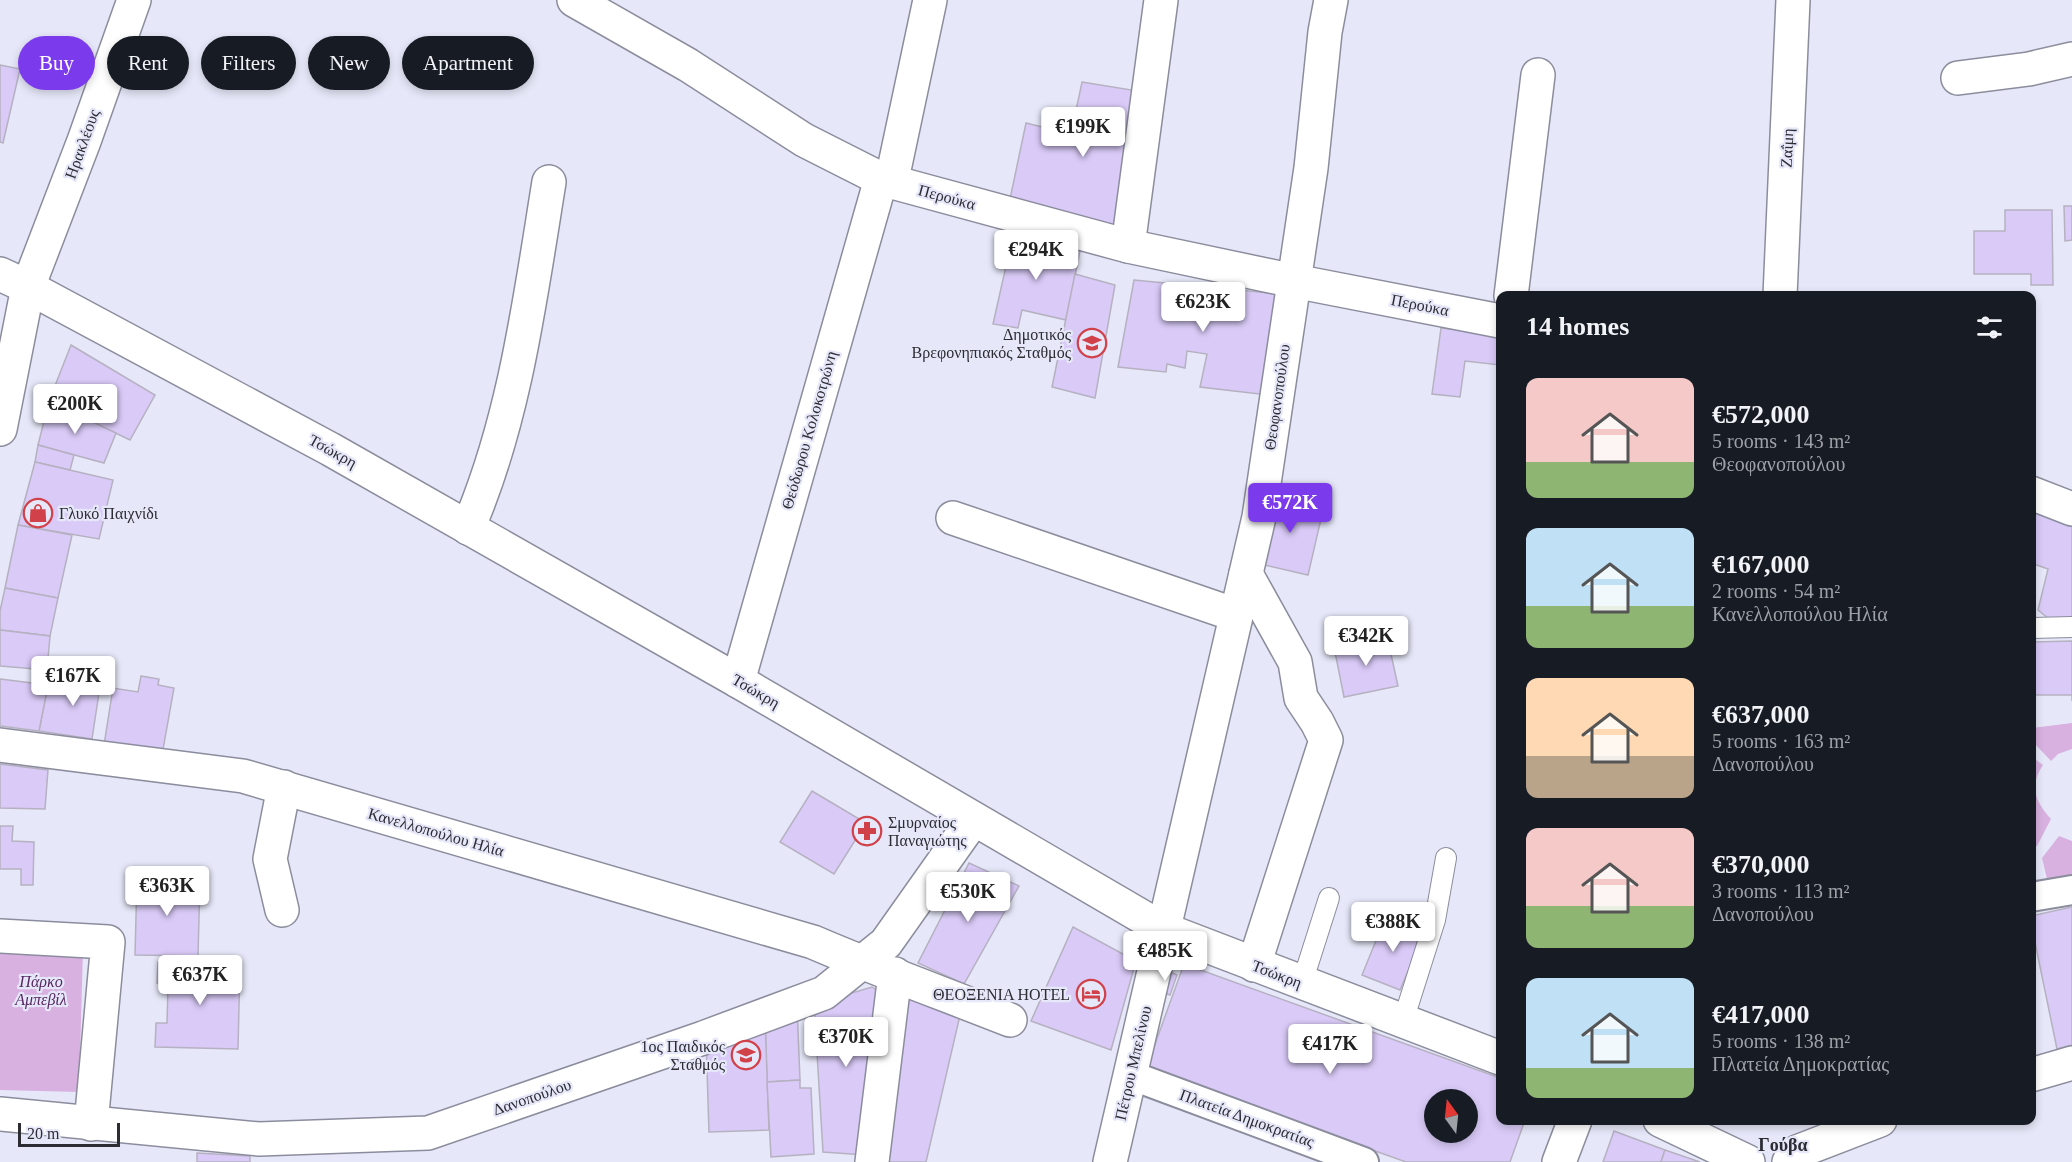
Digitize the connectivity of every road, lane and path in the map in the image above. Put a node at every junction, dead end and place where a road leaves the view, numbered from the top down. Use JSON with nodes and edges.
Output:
{"nodes":[{"id":1,"x":134,"y":0,"type":"edge"},
{"id":2,"x":574,"y":0,"type":"edge"},
{"id":3,"x":930,"y":0,"type":"edge"},
{"id":4,"x":1161,"y":0,"type":"edge"},
{"id":5,"x":1331,"y":0,"type":"edge"},
{"id":6,"x":1793,"y":0,"type":"edge"},
{"id":7,"x":2072,"y":59,"type":"edge"},
{"id":8,"x":1538,"y":75,"type":"dead end"},
{"id":9,"x":1958,"y":78,"type":"dead end"},
{"id":10,"x":885,"y":180,"type":"junction"},
{"id":11,"x":549,"y":182,"type":"dead end"},
{"id":12,"x":1128,"y":246,"type":"junction"},
{"id":13,"x":14,"y":280,"type":"edge"},
{"id":14,"x":1294,"y":281,"type":"junction"},
{"id":15,"x":1512,"y":291,"type":"edge"},
{"id":16,"x":1780,"y":291,"type":"edge"},
{"id":17,"x":1496,"y":320,"type":"edge"},
{"id":18,"x":0,"y":429,"type":"edge"},
{"id":19,"x":2036,"y":496,"type":"edge"},
{"id":20,"x":2072,"y":509,"type":"edge"},
{"id":21,"x":953,"y":518,"type":"dead end"},
{"id":22,"x":468,"y":528,"type":"junction"},
{"id":23,"x":1246,"y":574,"type":"junction"},
{"id":24,"x":1236,"y":615,"type":"junction"},
{"id":25,"x":2072,"y":627,"type":"edge"},
{"id":26,"x":2036,"y":628,"type":"edge"},
{"id":27,"x":738,"y":681,"type":"junction"},
{"id":28,"x":0,"y":745,"type":"edge"},
{"id":29,"x":284,"y":787,"type":"junction"},
{"id":30,"x":973,"y":820,"type":"junction"},
{"id":31,"x":1446,"y":858,"type":"dead end"},
{"id":32,"x":2072,"y":890,"type":"edge"},
{"id":33,"x":2036,"y":896,"type":"edge"},
{"id":34,"x":1329,"y":897,"type":"dead end"},
{"id":35,"x":282,"y":910,"type":"dead end"},
{"id":36,"x":1163,"y":929,"type":"junction"},
{"id":37,"x":0,"y":936,"type":"edge"},
{"id":38,"x":862,"y":963,"type":"junction"},
{"id":39,"x":1254,"y":965,"type":"junction"},
{"id":40,"x":895,"y":974,"type":"junction"},
{"id":41,"x":1302,"y":983,"type":"junction"},
{"id":42,"x":1010,"y":1020,"type":"dead end"},
{"id":43,"x":1403,"y":1022,"type":"junction"},
{"id":44,"x":1496,"y":1057,"type":"edge"},
{"id":45,"x":2072,"y":1063,"type":"edge"},
{"id":46,"x":2036,"y":1074,"type":"edge"},
{"id":47,"x":1130,"y":1075,"type":"junction"},
{"id":48,"x":0,"y":1114,"type":"edge"},
{"id":49,"x":92,"y":1124,"type":"junction"},
{"id":50,"x":1573,"y":1125,"type":"edge"},
{"id":51,"x":1670,"y":1125,"type":"edge"},
{"id":52,"x":1859,"y":1125,"type":"edge"},
{"id":53,"x":872,"y":1162,"type":"edge"},
{"id":54,"x":1110,"y":1162,"type":"edge"},
{"id":55,"x":1364,"y":1162,"type":"edge"},
{"id":56,"x":1559,"y":1162,"type":"edge"},
{"id":57,"x":1748,"y":1162,"type":"edge"},
{"id":58,"x":1790,"y":1162,"type":"edge"}],
"edges":[{"from":1,"to":13,"type":"street","name":"Ηρακλέους"},
{"from":2,"to":10,"type":"street","name":"Περούκα"},
{"from":3,"to":10,"type":"street","name":"Θεόδωρου Κολοκοτρώνη"},
{"from":4,"to":12,"type":"street"},
{"from":5,"to":14,"type":"street","name":"Θεοφανοπούλου"},
{"from":6,"to":16,"type":"street","name":"Ζαΐμη"},
{"from":7,"to":9,"type":"street"},
{"from":8,"to":15,"type":"street"},
{"from":10,"to":12,"type":"street","name":"Περούκα"},
{"from":10,"to":27,"type":"street","name":"Θεόδωρου Κολοκοτρώνη"},
{"from":11,"to":22,"type":"street"},
{"from":12,"to":14,"type":"street","name":"Περούκα"},
{"from":13,"to":18,"type":"street","name":"Ηρακλέους"},
{"from":13,"to":22,"type":"street","name":"Τσώκρη"},
{"from":14,"to":17,"type":"street","name":"Περούκα"},
{"from":14,"to":23,"type":"street","name":"Θεοφανοπούλου"},
{"from":19,"to":20,"type":"street"},
{"from":21,"to":24,"type":"street"},
{"from":22,"to":27,"type":"street","name":"Τσώκρη"},
{"from":23,"to":24,"type":"street","name":"Θεοφανοπούλου"},
{"from":23,"to":39,"type":"street"},
{"from":24,"to":36,"type":"street","name":"Θεοφανοπούλου"},
{"from":25,"to":26,"type":"lane"},
{"from":27,"to":30,"type":"street","name":"Τσώκρη"},
{"from":28,"to":29,"type":"street","name":"Κανελλοπούλου Ηλία"},
{"from":29,"to":35,"type":"street"},
{"from":29,"to":38,"type":"street","name":"Κανελλοπούλου Ηλία"},
{"from":30,"to":36,"type":"street","name":"Τσώκρη"},
{"from":30,"to":38,"type":"street","name":"Δανοπούλου"},
{"from":31,"to":43,"type":"lane"},
{"from":32,"to":33,"type":"street"},
{"from":34,"to":41,"type":"lane"},
{"from":36,"to":39,"type":"street","name":"Τσώκρη"},
{"from":36,"to":47,"type":"street","name":"Πέτρου Μπελίνου"},
{"from":37,"to":49,"type":"street"},
{"from":38,"to":40,"type":"street","name":"Κανελλοπούλου Ηλία"},
{"from":38,"to":49,"type":"street","name":"Δανοπούλου"},
{"from":39,"to":41,"type":"street","name":"Τσώκρη"},
{"from":40,"to":42,"type":"street","name":"Κανελλοπούλου Ηλία"},
{"from":40,"to":53,"type":"street"},
{"from":41,"to":43,"type":"street","name":"Τσώκρη"},
{"from":43,"to":44,"type":"street","name":"Τσώκρη"},
{"from":45,"to":46,"type":"street"},
{"from":47,"to":54,"type":"street","name":"Πέτρου Μπελίνου"},
{"from":47,"to":55,"type":"street","name":"Πλατεία Δημοκρατίας"},
{"from":48,"to":49,"type":"street","name":"Δανοπούλου"},
{"from":50,"to":56,"type":"street"},
{"from":51,"to":57,"type":"street"},
{"from":52,"to":58,"type":"street"}]}
